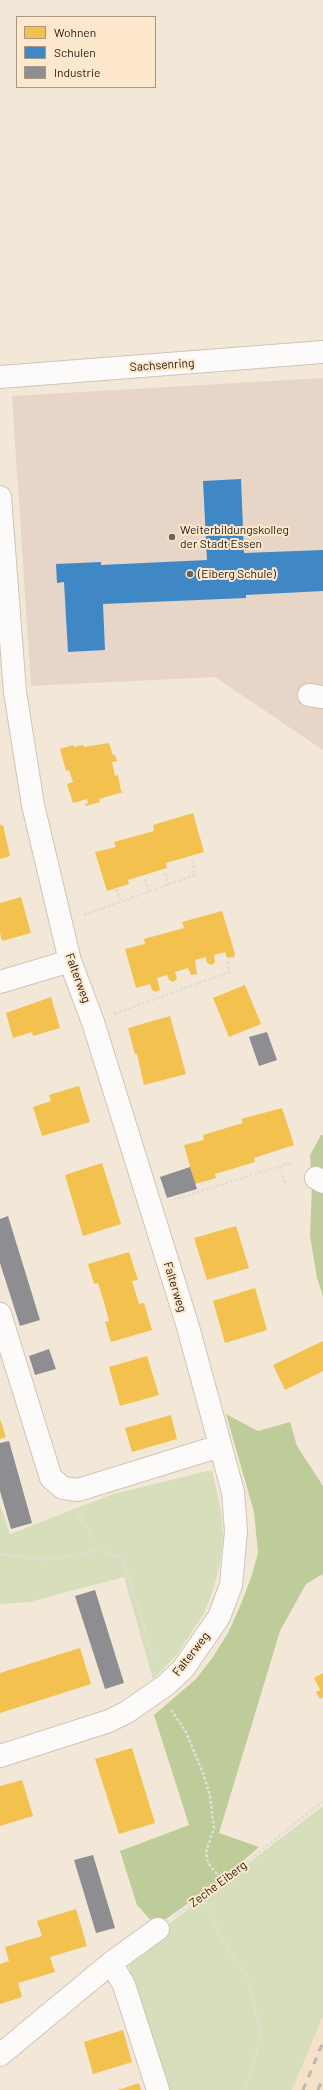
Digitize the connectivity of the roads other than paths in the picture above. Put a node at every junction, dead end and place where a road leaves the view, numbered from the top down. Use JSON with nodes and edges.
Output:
{"nodes":[{"id":1,"x":323,"y":352,"type":"edge"},
{"id":2,"x":0,"y":377,"type":"edge"},
{"id":3,"x":0,"y":497,"type":"edge"},
{"id":4,"x":7,"y":692,"type":"edge"},
{"id":5,"x":70,"y":961,"type":"junction"},
{"id":6,"x":0,"y":982,"type":"edge"},
{"id":7,"x":0,"y":1314,"type":"edge"},
{"id":8,"x":220,"y":1446,"type":"junction"},
{"id":9,"x":0,"y":1756,"type":"edge"},
{"id":10,"x":158,"y":1929,"type":"road end"},
{"id":11,"x":111,"y":1963,"type":"junction"},
{"id":12,"x":0,"y":2055,"type":"edge"},
{"id":13,"x":158,"y":2090,"type":"edge"}],
"edges":[{"from":1,"to":2,"type":"street","name":"Sachsenring"},
{"from":3,"to":4,"type":"street","name":"Falterweg"},
{"from":4,"to":5,"type":"street","name":"Falterweg"},
{"from":5,"to":6,"type":"street"},
{"from":5,"to":8,"type":"street","name":"Falterweg"},
{"from":7,"to":8,"type":"street"},
{"from":8,"to":9,"type":"street","name":"Falterweg"},
{"from":10,"to":11,"type":"street"},
{"from":11,"to":12,"type":"street"},
{"from":11,"to":13,"type":"street"}]}
